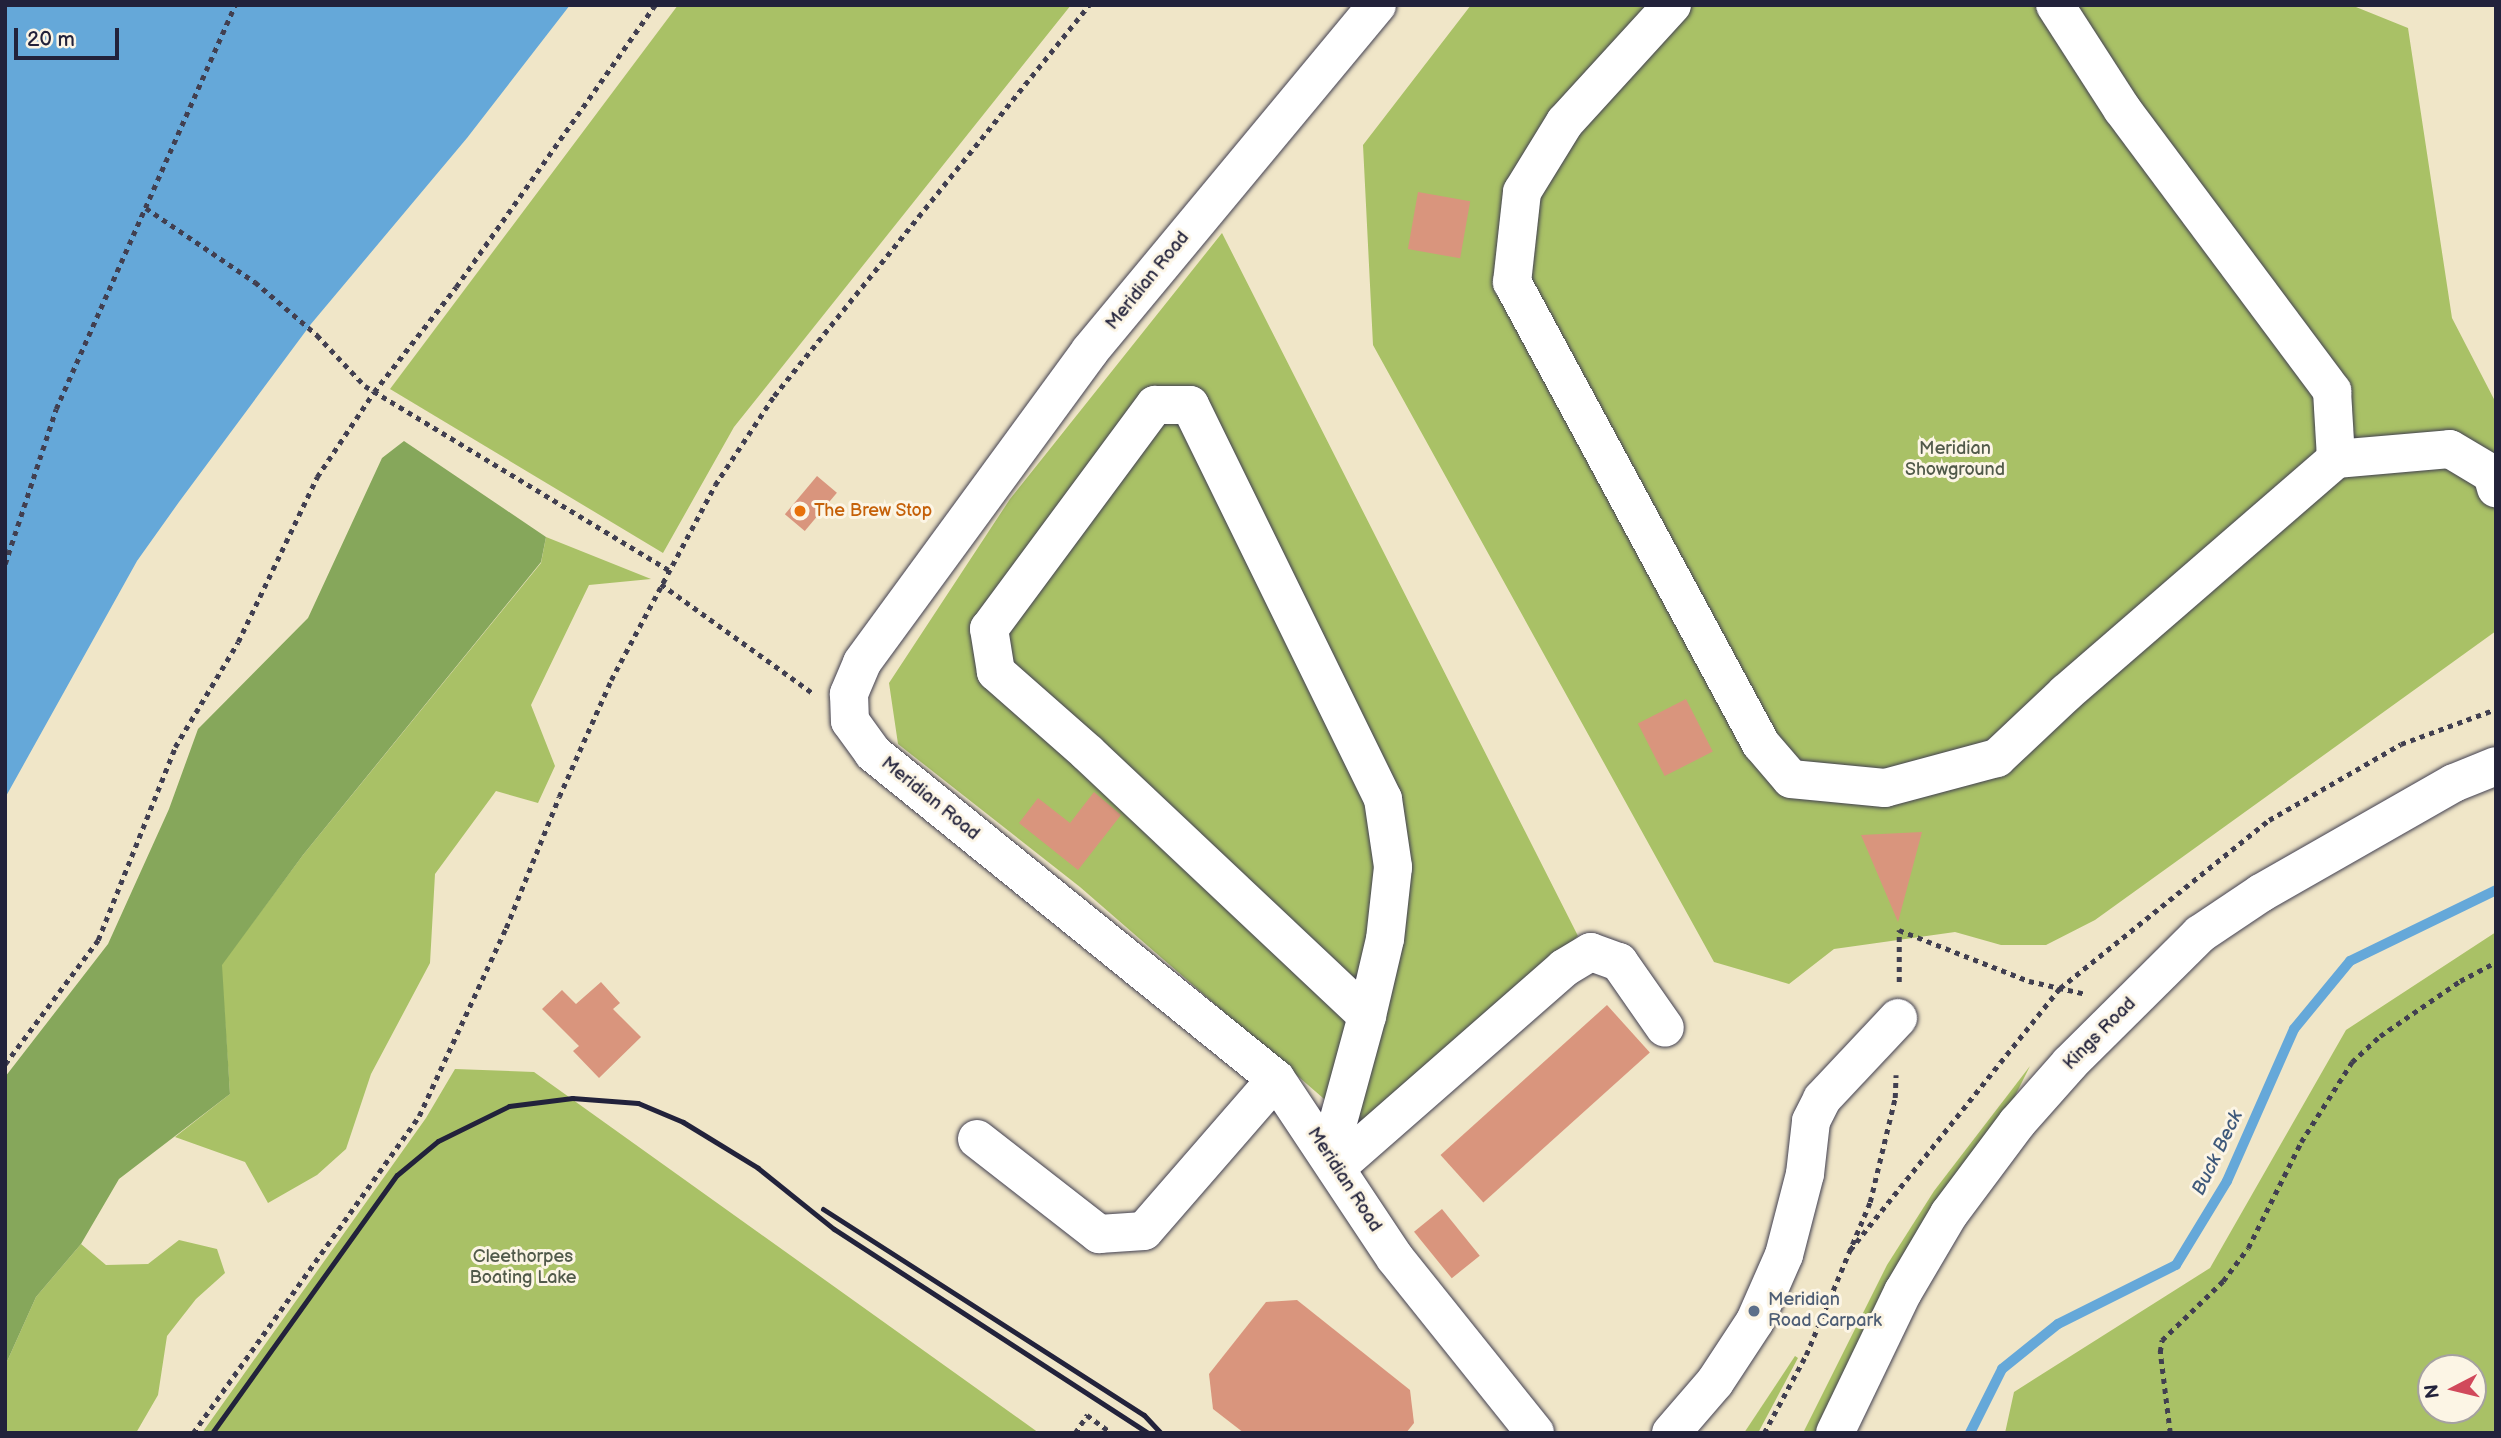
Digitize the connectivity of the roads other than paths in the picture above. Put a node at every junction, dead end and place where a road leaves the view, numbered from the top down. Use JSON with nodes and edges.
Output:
{"nodes":[{"id":1,"x":1377,"y":5,"type":"edge"},
{"id":2,"x":1672,"y":5,"type":"edge"},
{"id":3,"x":2055,"y":5,"type":"edge"},
{"id":4,"x":2336,"y":459,"type":"junction"},
{"id":5,"x":2496,"y":488,"type":"edge"},
{"id":6,"x":2496,"y":766,"type":"edge"},
{"id":7,"x":1367,"y":1016,"type":"junction"},
{"id":8,"x":1898,"y":1018,"type":"road end"},
{"id":9,"x":1665,"y":1028,"type":"dead end"},
{"id":10,"x":1276,"y":1079,"type":"junction"},
{"id":11,"x":977,"y":1139,"type":"dead end"},
{"id":12,"x":1333,"y":1161,"type":"junction"},
{"id":13,"x":1535,"y":1433,"type":"edge"},
{"id":14,"x":1671,"y":1433,"type":"edge"},
{"id":15,"x":1835,"y":1433,"type":"edge"}],
"edges":[{"from":1,"to":10,"type":"street","name":"Meridian Road"},
{"from":2,"to":4,"type":"street"},
{"from":3,"to":4,"type":"street"},
{"from":4,"to":5,"type":"street"},
{"from":6,"to":15,"type":"street","name":"Kings Road"},
{"from":7,"to":7,"type":"street"},
{"from":7,"to":12,"type":"street"},
{"from":8,"to":14,"type":"street"},
{"from":9,"to":12,"type":"street"},
{"from":10,"to":11,"type":"street"},
{"from":10,"to":12,"type":"street","name":"Meridian Road"},
{"from":12,"to":13,"type":"street","name":"Meridian Road"}]}
